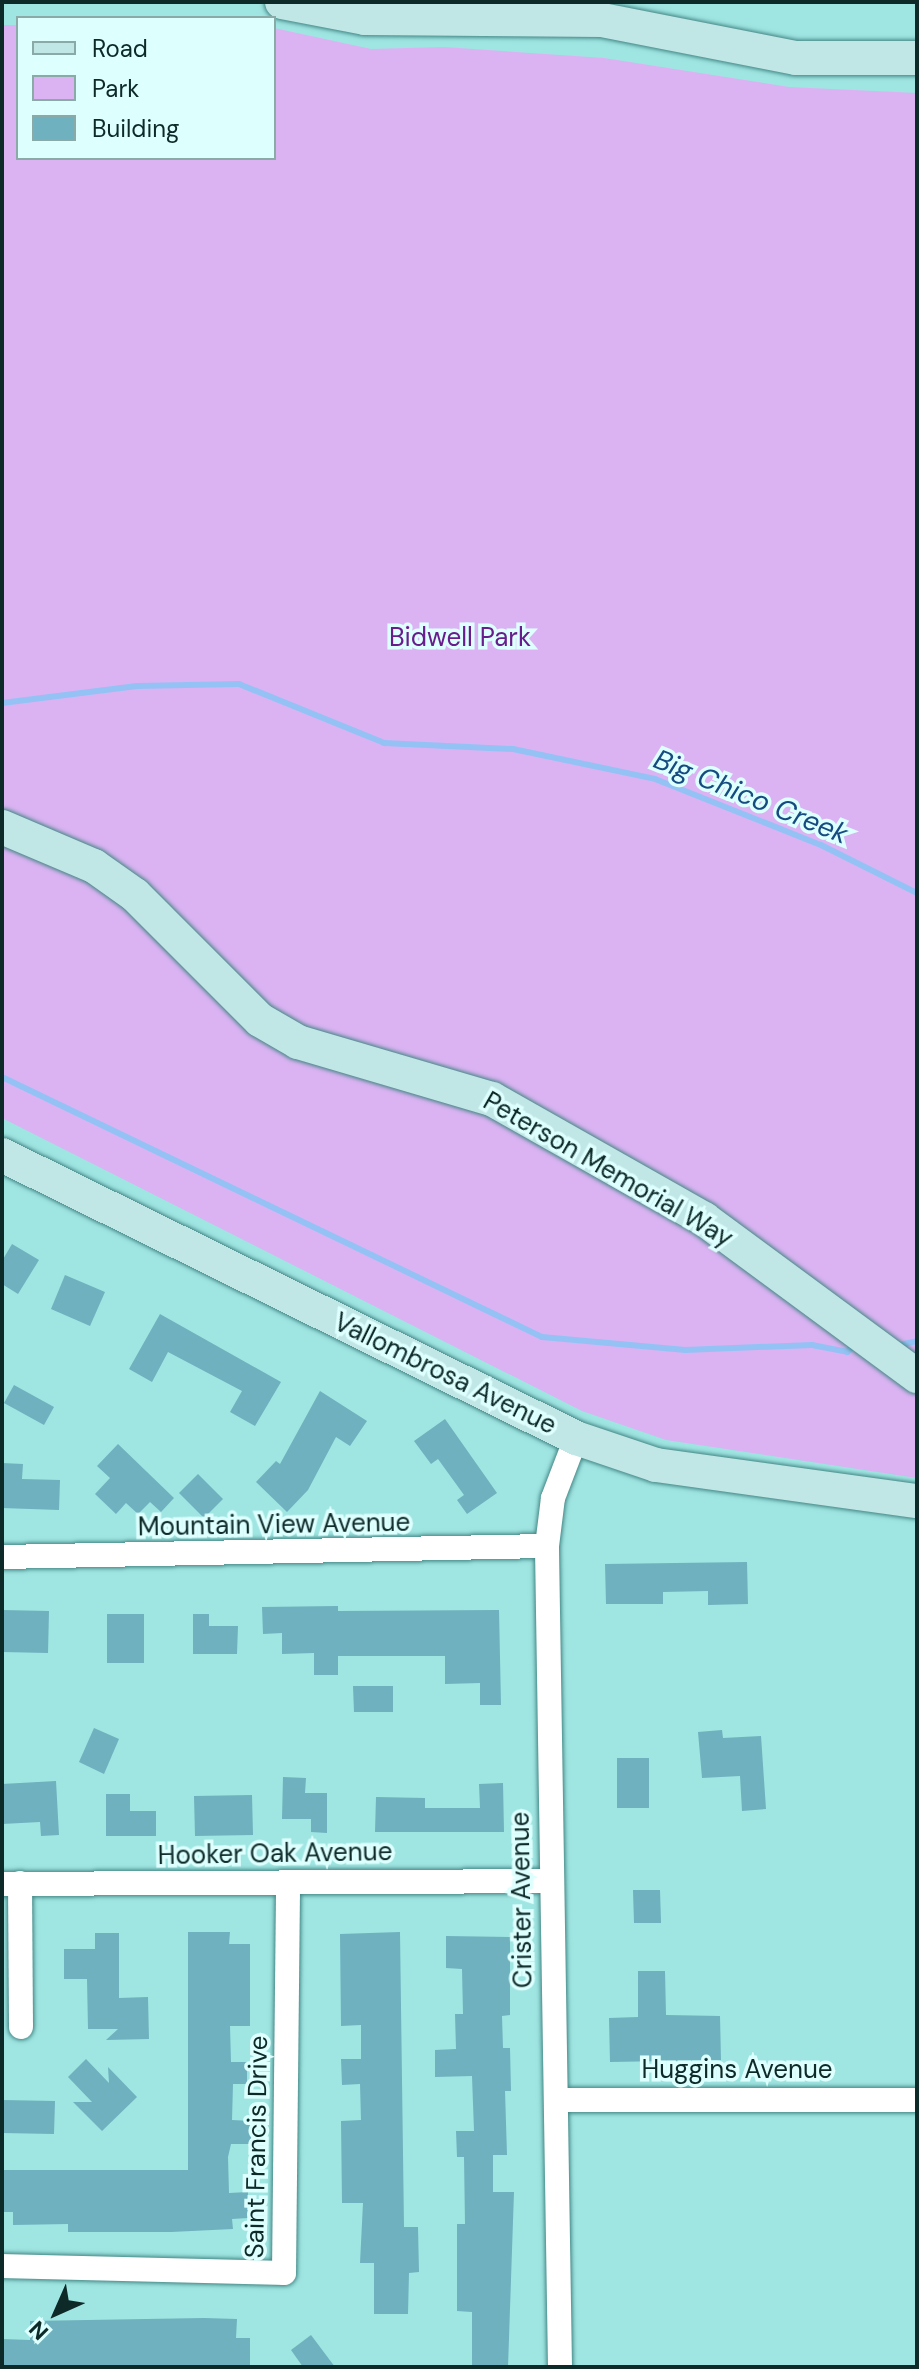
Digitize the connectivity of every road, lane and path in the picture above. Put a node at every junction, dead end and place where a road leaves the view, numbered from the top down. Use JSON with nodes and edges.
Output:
{"nodes":[{"id":1,"x":282,"y":2,"type":"edge"},
{"id":2,"x":448,"y":9,"type":"edge"},
{"id":3,"x":917,"y":58,"type":"edge"},
{"id":4,"x":2,"y":827,"type":"edge"},
{"id":5,"x":2,"y":1155,"type":"edge"},
{"id":6,"x":917,"y":1376,"type":"edge"},
{"id":7,"x":576,"y":1438,"type":"junction"},
{"id":8,"x":917,"y":1501,"type":"edge"},
{"id":9,"x":547,"y":1546,"type":"junction"},
{"id":10,"x":2,"y":1557,"type":"edge"},
{"id":11,"x":549,"y":1881,"type":"junction"},
{"id":12,"x":11,"y":1884,"type":"edge"},
{"id":13,"x":288,"y":1884,"type":"junction"},
{"id":14,"x":21,"y":2027,"type":"dead end"},
{"id":15,"x":556,"y":2100,"type":"junction"},
{"id":16,"x":917,"y":2100,"type":"edge"},
{"id":17,"x":2,"y":2266,"type":"edge"},
{"id":18,"x":560,"y":2367,"type":"edge"}],
"edges":[{"from":1,"to":2,"type":"street"},
{"from":2,"to":3,"type":"street"},
{"from":4,"to":6,"type":"street","name":"Peterson Memorial Way"},
{"from":5,"to":7,"type":"street","name":"Vallombrosa Avenue"},
{"from":7,"to":8,"type":"street","name":"Vallombrosa Avenue"},
{"from":7,"to":9,"type":"street","name":"Crister Avenue"},
{"from":9,"to":10,"type":"street","name":"Mountain View Avenue"},
{"from":9,"to":11,"type":"street","name":"Crister Avenue"},
{"from":11,"to":13,"type":"street","name":"Hooker Oak Avenue"},
{"from":11,"to":15,"type":"street","name":"Crister Avenue"},
{"from":12,"to":13,"type":"street","name":"Hooker Oak Avenue"},
{"from":12,"to":14,"type":"street"},
{"from":13,"to":17,"type":"street","name":"Saint Francis Drive"},
{"from":15,"to":16,"type":"street","name":"Huggins Avenue"},
{"from":15,"to":18,"type":"street","name":"Crister Avenue"}]}
